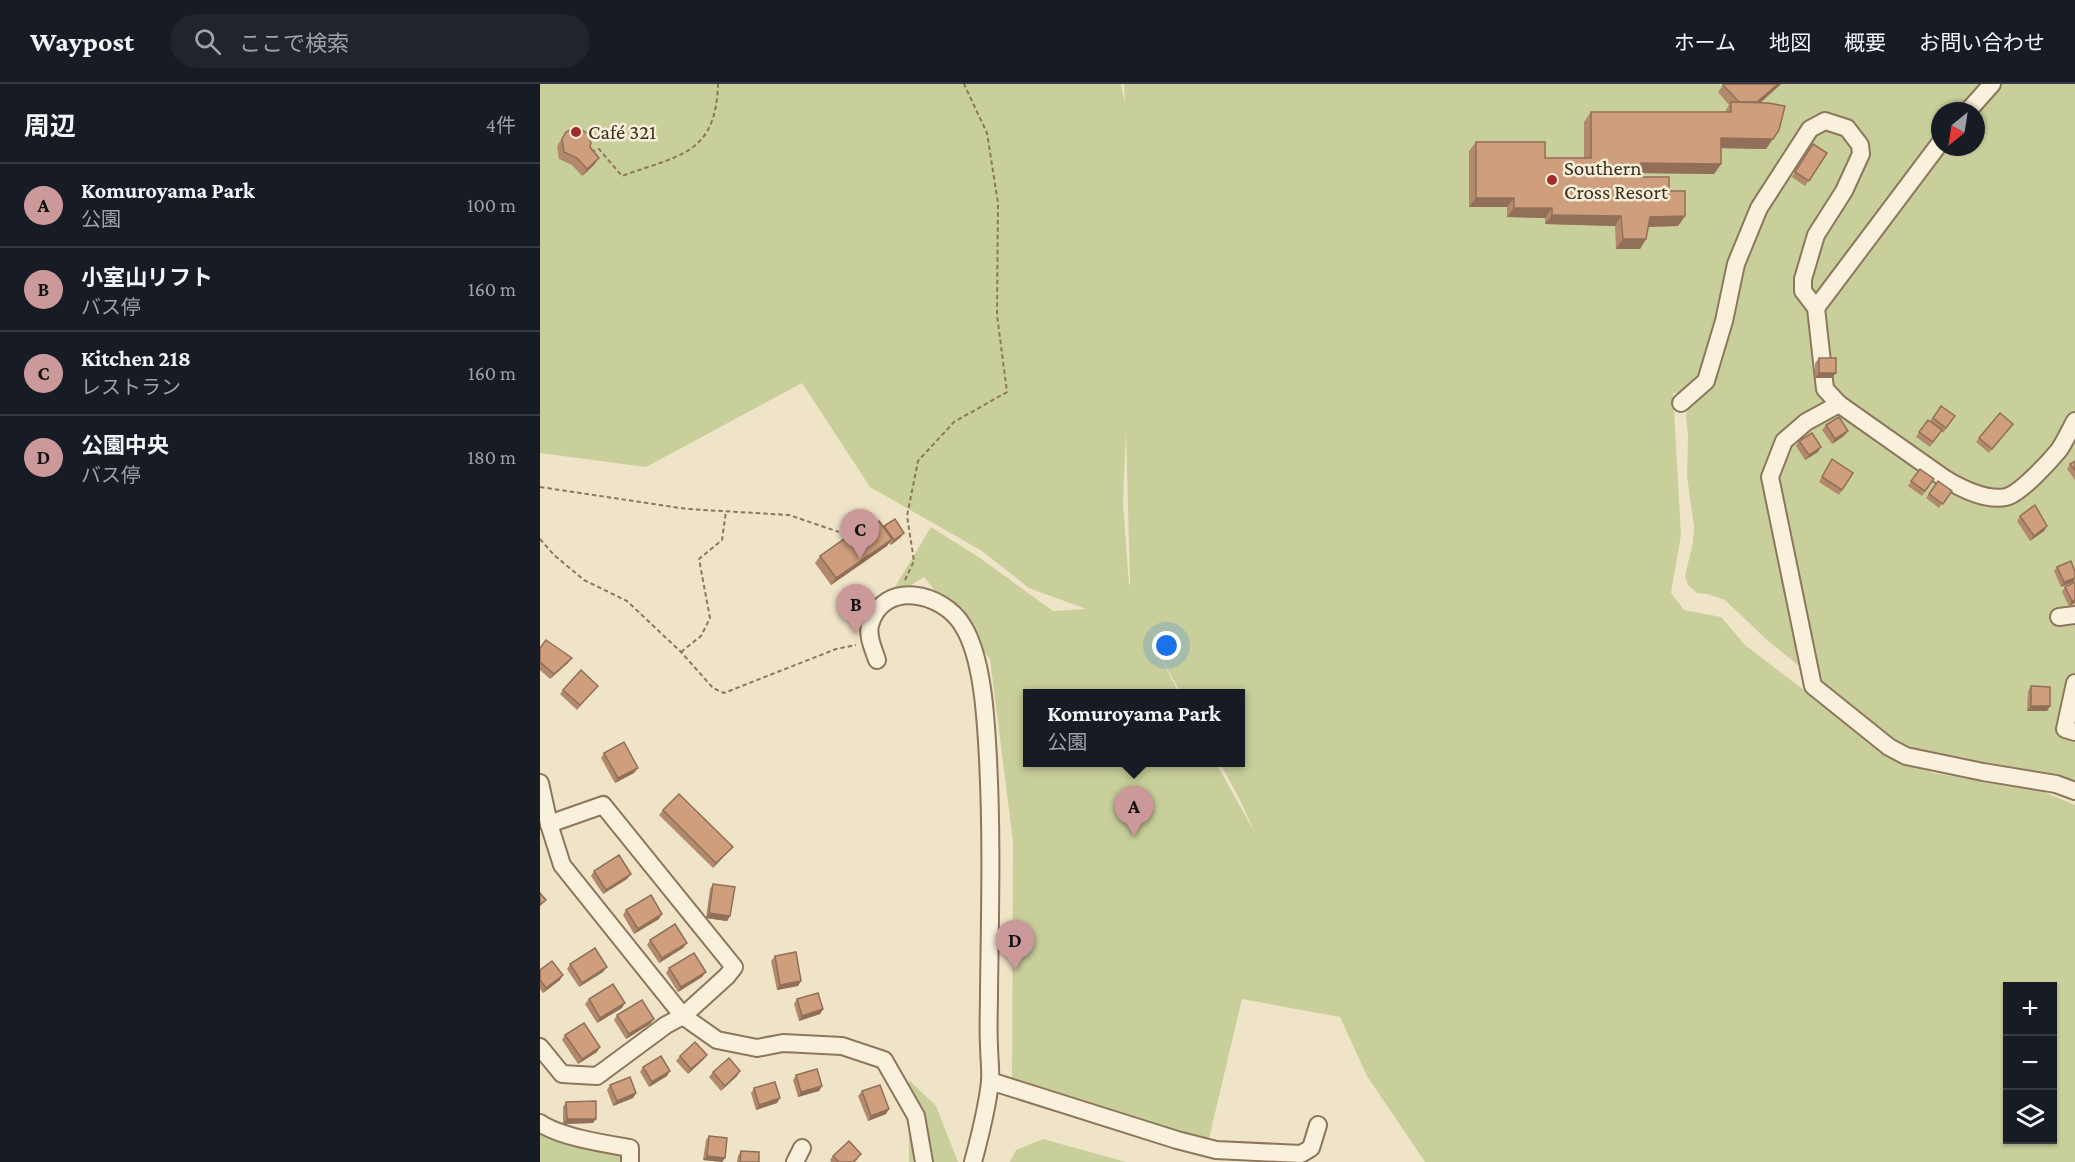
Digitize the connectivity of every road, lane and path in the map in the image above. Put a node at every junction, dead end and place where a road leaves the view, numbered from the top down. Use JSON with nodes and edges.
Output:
{"nodes":[{"id":1,"x":718,"y":84,"type":"edge"},
{"id":2,"x":964,"y":84,"type":"edge"},
{"id":3,"x":1992,"y":84,"type":"edge"},
{"id":4,"x":1976,"y":102,"type":"edge"},
{"id":5,"x":584,"y":154,"type":"edge"},
{"id":6,"x":1931,"y":155,"type":"edge"},
{"id":7,"x":1816,"y":308,"type":"junction"},
{"id":8,"x":1681,"y":402,"type":"dead end"},
{"id":9,"x":1839,"y":404,"type":"junction"},
{"id":10,"x":2075,"y":421,"type":"edge"},
{"id":11,"x":2067,"y":449,"type":"edge"},
{"id":12,"x":540,"y":487,"type":"edge"},
{"id":13,"x":726,"y":511,"type":"junction"},
{"id":14,"x":839,"y":532,"type":"dead end"},
{"id":15,"x":540,"y":539,"type":"edge"},
{"id":16,"x":902,"y":597,"type":"junction"},
{"id":17,"x":871,"y":641,"type":"junction"},
{"id":18,"x":681,"y":652,"type":"junction"},
{"id":19,"x":877,"y":660,"type":"dead end"},
{"id":20,"x":2075,"y":683,"type":"edge"},
{"id":21,"x":2075,"y":732,"type":"edge"},
{"id":22,"x":540,"y":783,"type":"edge"},
{"id":23,"x":2075,"y":791,"type":"edge"},
{"id":24,"x":549,"y":824,"type":"junction"},
{"id":25,"x":683,"y":1016,"type":"junction"},
{"id":26,"x":540,"y":1047,"type":"edge"},
{"id":27,"x":990,"y":1081,"type":"junction"},
{"id":28,"x":540,"y":1123,"type":"edge"},
{"id":29,"x":1318,"y":1125,"type":"dead end"},
{"id":30,"x":630,"y":1162,"type":"edge"},
{"id":31,"x":924,"y":1162,"type":"edge"},
{"id":32,"x":974,"y":1162,"type":"edge"}],
"edges":[{"from":1,"to":5,"type":"path"},
{"from":2,"to":16,"type":"path"},
{"from":3,"to":4,"type":"street"},
{"from":6,"to":7,"type":"street"},
{"from":7,"to":8,"type":"street"},
{"from":7,"to":9,"type":"street"},
{"from":9,"to":11,"type":"street"},
{"from":9,"to":23,"type":"street"},
{"from":10,"to":11,"type":"street"},
{"from":12,"to":13,"type":"path"},
{"from":13,"to":14,"type":"path"},
{"from":13,"to":18,"type":"path"},
{"from":15,"to":18,"type":"path"},
{"from":16,"to":17,"type":"street"},
{"from":16,"to":27,"type":"street"},
{"from":17,"to":18,"type":"path"},
{"from":17,"to":19,"type":"street"},
{"from":20,"to":21,"type":"street"},
{"from":22,"to":24,"type":"street"},
{"from":24,"to":25,"type":"street"},
{"from":24,"to":25,"type":"street"},
{"from":25,"to":26,"type":"street"},
{"from":25,"to":31,"type":"street"},
{"from":27,"to":29,"type":"street"},
{"from":27,"to":32,"type":"street"},
{"from":28,"to":30,"type":"street"}]}
